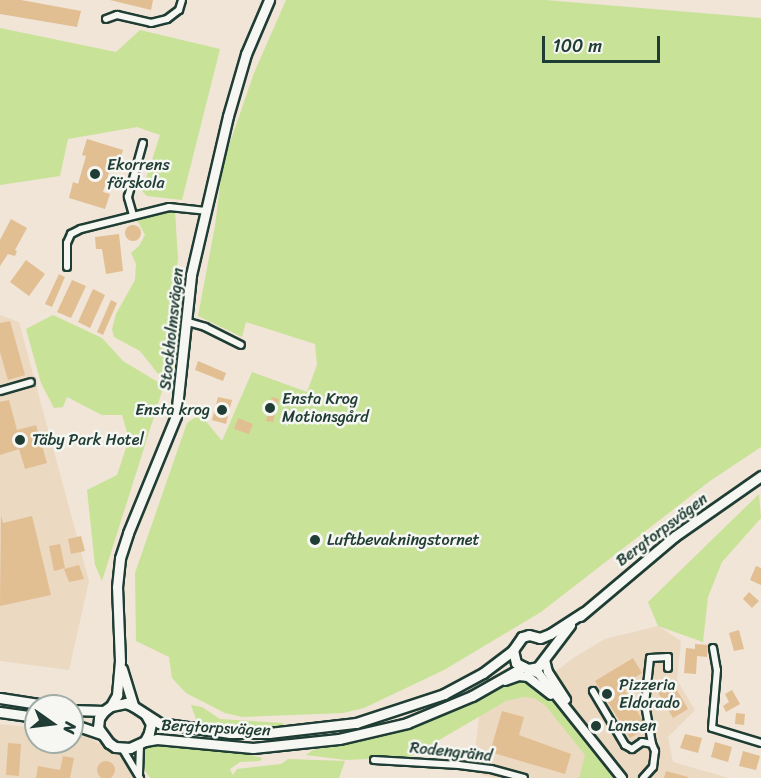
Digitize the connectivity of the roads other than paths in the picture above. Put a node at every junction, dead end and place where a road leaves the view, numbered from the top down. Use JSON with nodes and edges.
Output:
{"nodes":[{"id":1,"x":182,"y":0,"type":"edge"},
{"id":2,"x":269,"y":0,"type":"edge"},
{"id":3,"x":106,"y":19,"type":"dead end"},
{"id":4,"x":143,"y":143,"type":"dead end"},
{"id":5,"x":206,"y":211,"type":"junction"},
{"id":6,"x":133,"y":215,"type":"junction"},
{"id":7,"x":67,"y":267,"type":"dead end"},
{"id":8,"x":188,"y":322,"type":"junction"},
{"id":9,"x":241,"y":345,"type":"dead end"},
{"id":10,"x":31,"y":382,"type":"dead end"},
{"id":11,"x":0,"y":391,"type":"edge"},
{"id":12,"x":761,"y":477,"type":"edge"},
{"id":13,"x":584,"y":612,"type":"junction"},
{"id":14,"x":540,"y":638,"type":"junction"},
{"id":15,"x":713,"y":648,"type":"dead end"},
{"id":16,"x":513,"y":650,"type":"junction"},
{"id":17,"x":546,"y":657,"type":"junction"},
{"id":18,"x":120,"y":661,"type":"junction"},
{"id":19,"x":525,"y":668,"type":"junction"},
{"id":20,"x":668,"y":668,"type":"dead end"},
{"id":21,"x":593,"y":692,"type":"dead end"},
{"id":22,"x":472,"y":696,"type":"junction"},
{"id":23,"x":0,"y":698,"type":"edge"},
{"id":24,"x":24,"y":702,"type":"edge"},
{"id":25,"x":133,"y":706,"type":"junction"},
{"id":26,"x":107,"y":709,"type":"junction"},
{"id":27,"x":84,"y":710,"type":"edge"},
{"id":28,"x":0,"y":712,"type":"edge"},
{"id":29,"x":24,"y":715,"type":"edge"},
{"id":30,"x":146,"y":715,"type":"junction"},
{"id":31,"x":573,"y":717,"type":"junction"},
{"id":32,"x":84,"y":728,"type":"edge"},
{"id":33,"x":101,"y":734,"type":"junction"},
{"id":34,"x":142,"y":742,"type":"junction"},
{"id":35,"x":761,"y":743,"type":"edge"},
{"id":36,"x":652,"y":744,"type":"junction"},
{"id":37,"x":122,"y":748,"type":"junction"},
{"id":38,"x":374,"y":760,"type":"dead end"},
{"id":39,"x":139,"y":776,"type":"edge"},
{"id":40,"x":524,"y":778,"type":"edge"},
{"id":41,"x":622,"y":778,"type":"edge"},
{"id":42,"x":643,"y":778,"type":"edge"}],
"edges":[{"from":1,"to":3,"type":"street"},
{"from":2,"to":5,"type":"main road","name":"Stockholmsvägen"},
{"from":4,"to":6,"type":"street"},
{"from":5,"to":6,"type":"street"},
{"from":5,"to":8,"type":"main road","name":"Stockholmsvägen"},
{"from":6,"to":7,"type":"street"},
{"from":8,"to":9,"type":"street"},
{"from":8,"to":18,"type":"main road","name":"Stockholmsvägen"},
{"from":10,"to":11,"type":"street"},
{"from":12,"to":13,"type":"main road","name":"Bergtorpsvägen"},
{"from":13,"to":14,"type":"main road","name":"Bergtorpsvägen"},
{"from":13,"to":17,"type":"main road","name":"Bergtorpsvägen"},
{"from":14,"to":16,"type":"main road","name":"Bergtorpsvägen"},
{"from":14,"to":17,"type":"main road"},
{"from":15,"to":35,"type":"street"},
{"from":16,"to":19,"type":"main road"},
{"from":16,"to":30,"type":"main road","name":"Bergtorpsvägen"},
{"from":17,"to":19,"type":"main road","name":"Bergtorpsvägen"},
{"from":17,"to":31,"type":"street"},
{"from":18,"to":25,"type":"main road","name":"Stockholmsvägen"},
{"from":18,"to":26,"type":"main road","name":"Stockholmsvägen"},
{"from":19,"to":22,"type":"main road","name":"Bergtorpsvägen"},
{"from":19,"to":31,"type":"street"},
{"from":20,"to":36,"type":"street"},
{"from":21,"to":36,"type":"street"},
{"from":22,"to":31,"type":"street"},
{"from":22,"to":34,"type":"main road","name":"Bergtorpsvägen"},
{"from":23,"to":24,"type":"main road"},
{"from":25,"to":26,"type":"main road"},
{"from":25,"to":30,"type":"main road"},
{"from":26,"to":27,"type":"main road"},
{"from":26,"to":33,"type":"main road"},
{"from":28,"to":29,"type":"main road"},
{"from":30,"to":34,"type":"main road"},
{"from":31,"to":41,"type":"street"},
{"from":32,"to":33,"type":"main road"},
{"from":33,"to":37,"type":"main road"},
{"from":34,"to":37,"type":"main road"},
{"from":34,"to":39,"type":"street"},
{"from":36,"to":42,"type":"street"},
{"from":37,"to":39,"type":"street"},
{"from":38,"to":40,"type":"street","name":"Rodengränd"}]}
